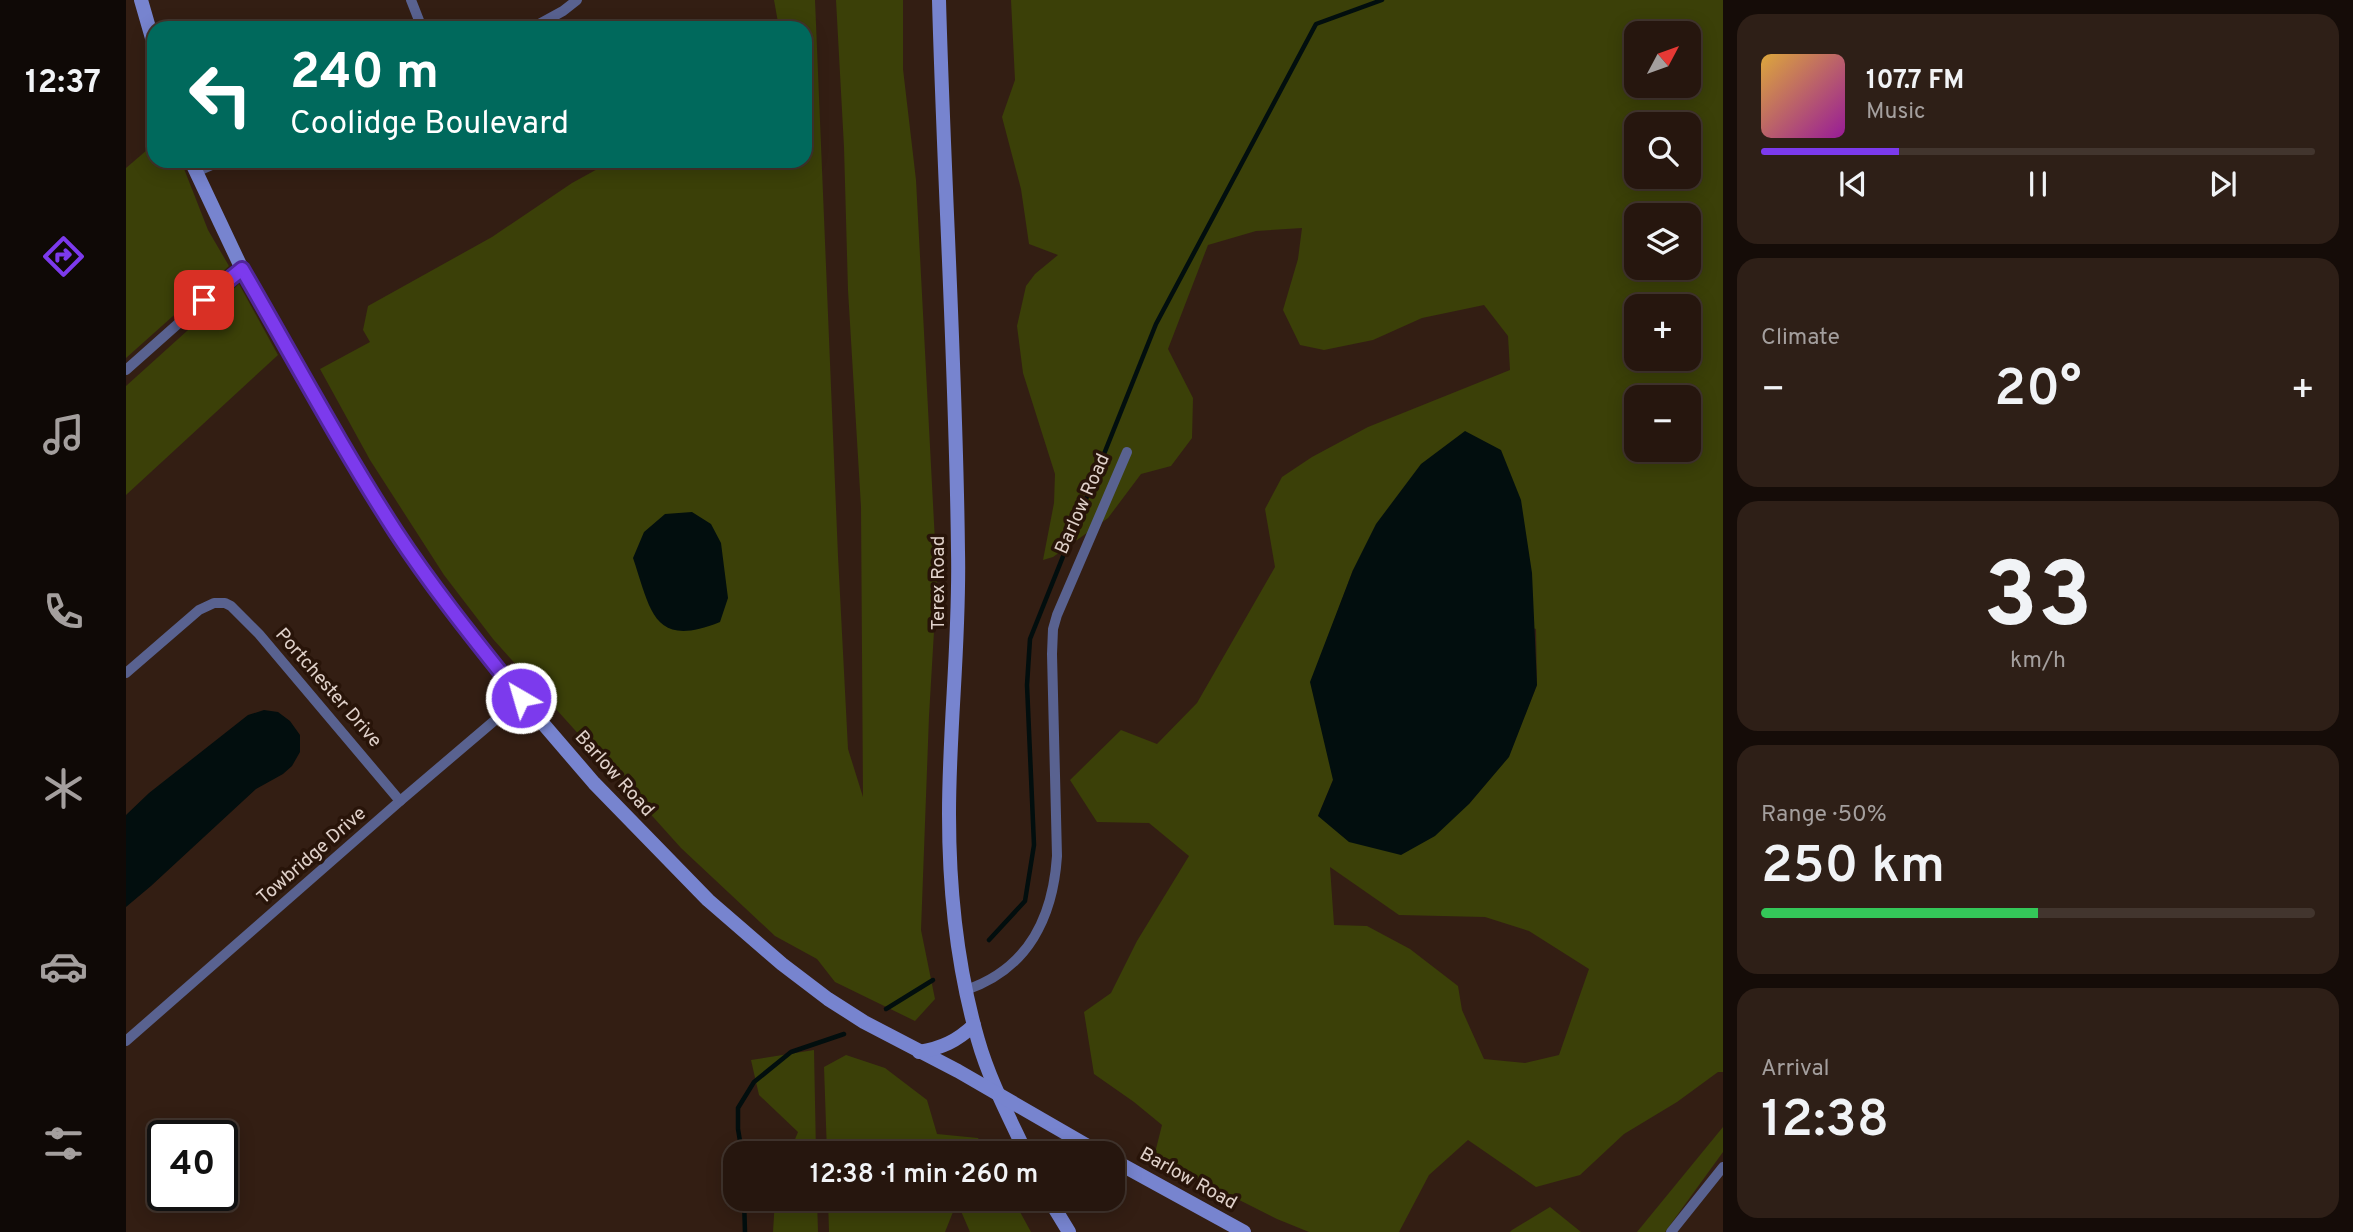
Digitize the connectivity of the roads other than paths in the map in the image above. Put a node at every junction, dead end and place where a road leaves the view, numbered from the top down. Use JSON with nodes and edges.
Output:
{"nodes":[{"id":1,"x":141,"y":0,"type":"edge"},
{"id":2,"x":411,"y":0,"type":"edge"},
{"id":3,"x":577,"y":0,"type":"edge"},
{"id":4,"x":939,"y":0,"type":"edge"},
{"id":5,"x":147,"y":21,"type":"edge"},
{"id":6,"x":419,"y":21,"type":"edge"},
{"id":7,"x":546,"y":21,"type":"edge"},
{"id":8,"x":193,"y":168,"type":"edge"},
{"id":9,"x":242,"y":269,"type":"junction"},
{"id":10,"x":126,"y":370,"type":"edge"},
{"id":11,"x":1127,"y":452,"type":"dead end"},
{"id":12,"x":126,"y":673,"type":"edge"},
{"id":13,"x":521,"y":698,"type":"junction"},
{"id":14,"x":400,"y":801,"type":"junction"},
{"id":15,"x":966,"y":990,"type":"junction"},
{"id":16,"x":974,"y":1025,"type":"junction"},
{"id":17,"x":126,"y":1041,"type":"edge"},
{"id":18,"x":919,"y":1052,"type":"junction"},
{"id":19,"x":999,"y":1096,"type":"junction"},
{"id":20,"x":1020,"y":1141,"type":"edge"},
{"id":21,"x":1078,"y":1141,"type":"edge"},
{"id":22,"x":1125,"y":1167,"type":"edge"},
{"id":23,"x":1723,"y":1167,"type":"edge"},
{"id":24,"x":1056,"y":1211,"type":"edge"},
{"id":25,"x":1069,"y":1232,"type":"edge"},
{"id":26,"x":1244,"y":1232,"type":"edge"},
{"id":27,"x":1671,"y":1232,"type":"edge"}],
"edges":[{"from":1,"to":5,"type":"street"},
{"from":2,"to":6,"type":"street"},
{"from":3,"to":7,"type":"street"},
{"from":4,"to":15,"type":"street","name":"Terex Road"},
{"from":8,"to":9,"type":"street","name":"Barlow Road"},
{"from":9,"to":10,"type":"street"},
{"from":9,"to":13,"type":"street","name":"Barlow Road"},
{"from":11,"to":15,"type":"street","name":"Barlow Road"},
{"from":12,"to":14,"type":"street","name":"Portchester Drive"},
{"from":13,"to":14,"type":"street","name":"Towbridge Drive"},
{"from":13,"to":18,"type":"street","name":"Barlow Road"},
{"from":14,"to":17,"type":"street","name":"Towbridge Drive"},
{"from":15,"to":16,"type":"street","name":"Terex Road"},
{"from":16,"to":18,"type":"street"},
{"from":16,"to":19,"type":"street","name":"Terex Road"},
{"from":18,"to":19,"type":"street","name":"Barlow Road"},
{"from":19,"to":20,"type":"street","name":"Terex Road"},
{"from":19,"to":21,"type":"street","name":"Barlow Road"},
{"from":22,"to":26,"type":"street","name":"Barlow Road"},
{"from":23,"to":27,"type":"street"},
{"from":24,"to":25,"type":"street"}]}
